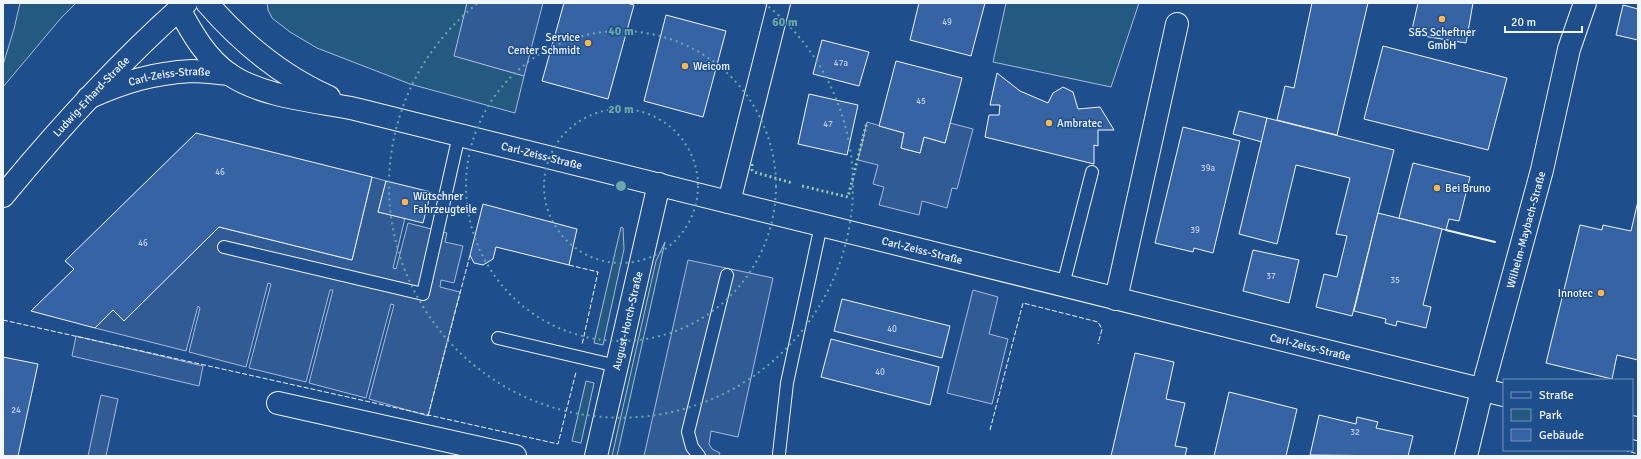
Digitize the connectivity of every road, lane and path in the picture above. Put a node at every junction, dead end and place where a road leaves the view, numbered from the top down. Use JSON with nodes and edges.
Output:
{"nodes":[{"id":1,"x":207,"y":3,"type":"edge"},
{"id":2,"x":779,"y":3,"type":"edge"},
{"id":3,"x":1584,"y":3,"type":"edge"},
{"id":4,"x":182,"y":6,"type":"edge"},
{"id":5,"x":1177,"y":24,"type":"dead end"},
{"id":6,"x":229,"y":74,"type":"junction"},
{"id":7,"x":88,"y":98,"type":"junction"},
{"id":8,"x":355,"y":109,"type":"junction"},
{"id":9,"x":459,"y":135,"type":"junction"},
{"id":10,"x":1092,"y":172,"type":"dead end"},
{"id":11,"x":659,"y":184,"type":"junction"},
{"id":12,"x":3,"y":196,"type":"edge"},
{"id":13,"x":729,"y":202,"type":"junction"},
{"id":14,"x":821,"y":225,"type":"junction"},
{"id":15,"x":224,"y":247,"type":"dead end"},
{"id":16,"x":727,"y":275,"type":"dead end"},
{"id":17,"x":1062,"y":285,"type":"junction"},
{"id":18,"x":1116,"y":299,"type":"junction"},
{"id":19,"x":498,"y":338,"type":"dead end"},
{"id":20,"x":617,"y":366,"type":"junction"},
{"id":21,"x":1482,"y":390,"type":"junction"},
{"id":22,"x":1503,"y":395,"type":"edge"},
{"id":23,"x":278,"y":402,"type":"dead end"},
{"id":24,"x":780,"y":455,"type":"edge"},
{"id":25,"x":515,"y":456,"type":"edge"},
{"id":26,"x":596,"y":456,"type":"edge"},
{"id":27,"x":699,"y":456,"type":"edge"},
{"id":28,"x":1466,"y":456,"type":"edge"}],
"edges":[{"from":1,"to":8,"type":"street","name":"Carl-Zeiss-Straße"},
{"from":2,"to":13,"type":"street"},
{"from":3,"to":21,"type":"street","name":"Wilhelm-Maybach-Straße"},
{"from":4,"to":6,"type":"street","name":"Carl-Zeiss-Straße"},
{"from":4,"to":7,"type":"street","name":"Ludwig-Erhard-Straße"},
{"from":5,"to":18,"type":"street"},
{"from":6,"to":7,"type":"street","name":"Carl-Zeiss-Straße"},
{"from":6,"to":8,"type":"street","name":"Carl-Zeiss-Straße"},
{"from":7,"to":12,"type":"street","name":"Ludwig-Erhard-Straße"},
{"from":8,"to":9,"type":"street","name":"Carl-Zeiss-Straße"},
{"from":9,"to":11,"type":"street","name":"Carl-Zeiss-Straße"},
{"from":9,"to":15,"type":"lane"},
{"from":10,"to":17,"type":"lane"},
{"from":11,"to":13,"type":"street","name":"Carl-Zeiss-Straße"},
{"from":11,"to":20,"type":"street","name":"August-Horch-Straße"},
{"from":13,"to":14,"type":"street","name":"Carl-Zeiss-Straße"},
{"from":14,"to":17,"type":"street","name":"Carl-Zeiss-Straße"},
{"from":14,"to":24,"type":"lane"},
{"from":16,"to":27,"type":"lane"},
{"from":17,"to":18,"type":"street","name":"Carl-Zeiss-Straße"},
{"from":18,"to":21,"type":"street","name":"Carl-Zeiss-Straße"},
{"from":19,"to":20,"type":"lane"},
{"from":20,"to":26,"type":"street","name":"August-Horch-Straße"},
{"from":21,"to":22,"type":"street","name":"Carl-Zeiss-Straße"},
{"from":21,"to":28,"type":"street","name":"Wilhelm-Maybach-Straße"},
{"from":23,"to":25,"type":"street"}]}
